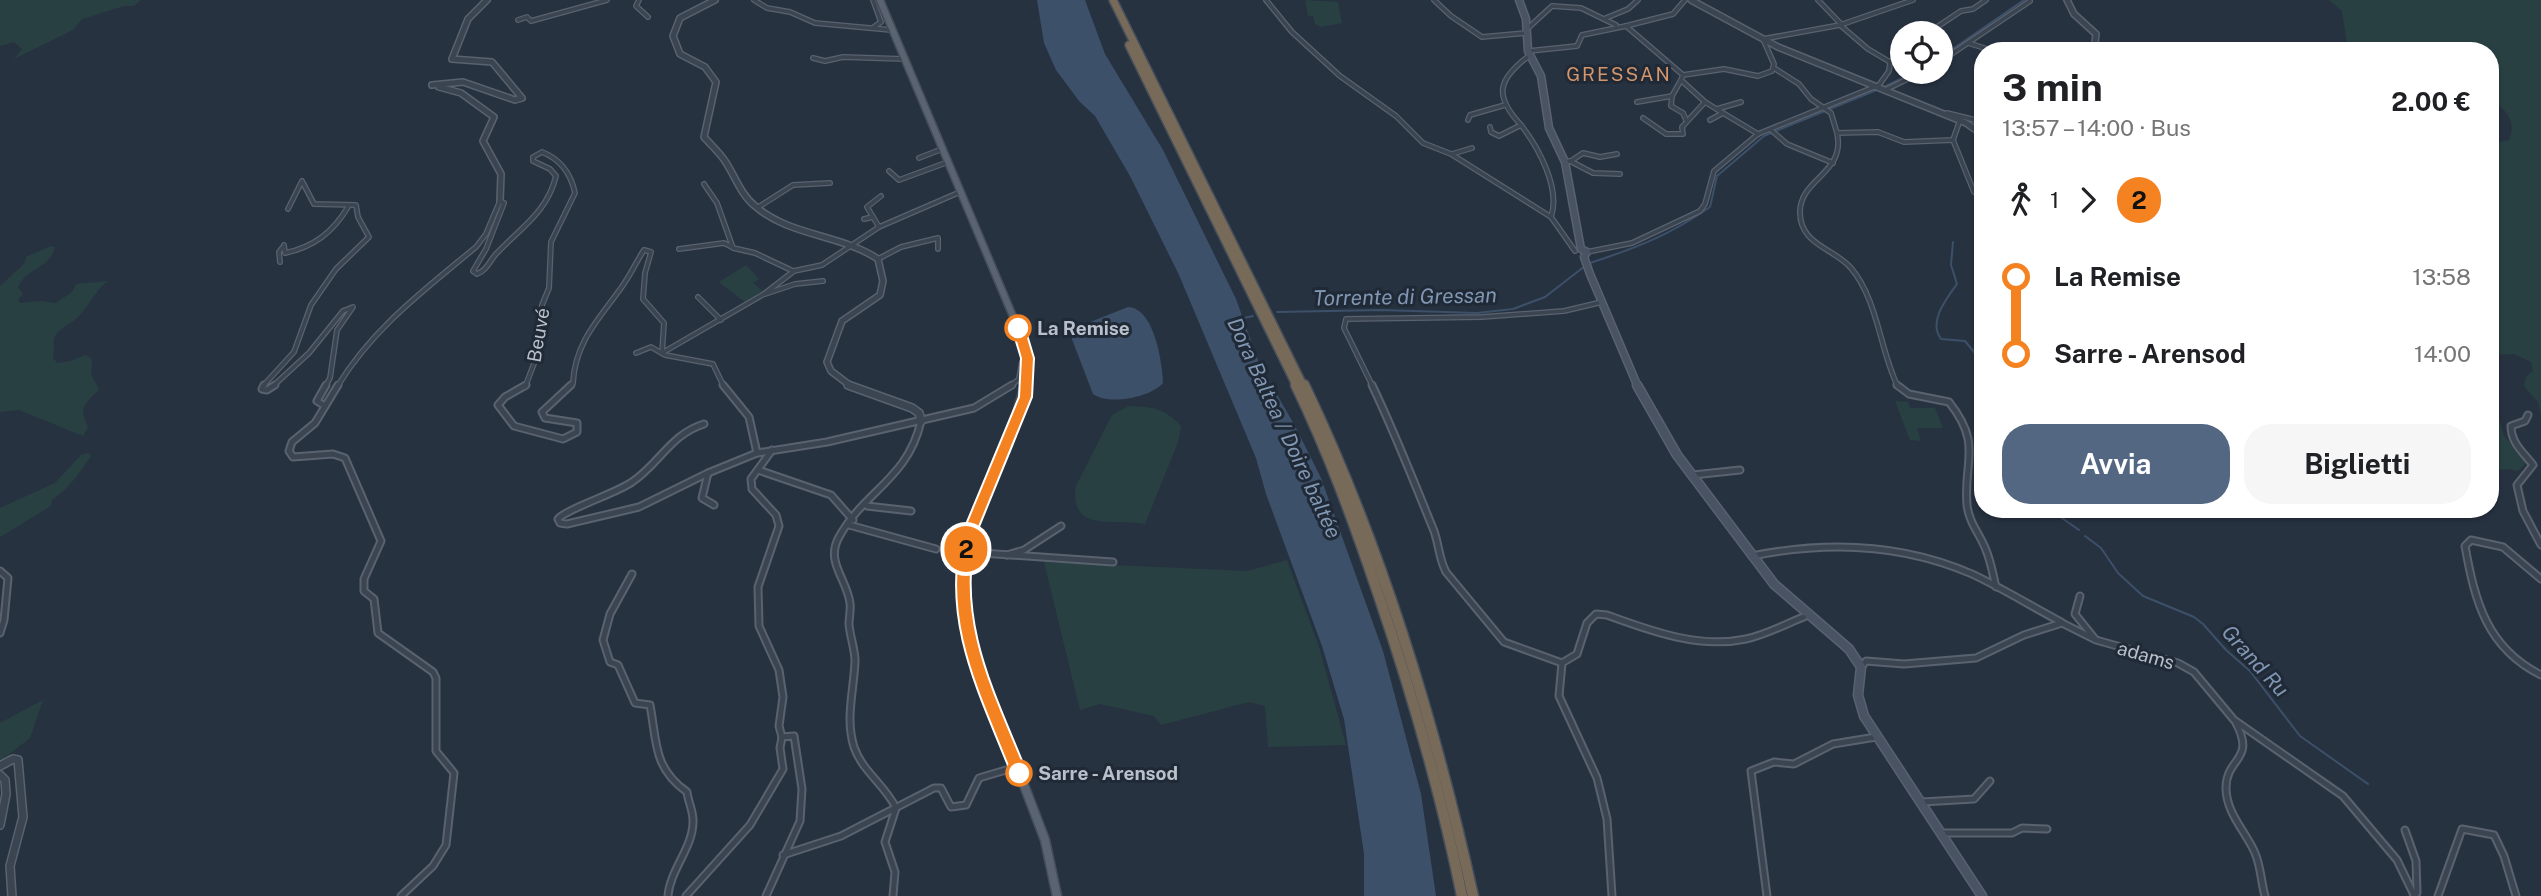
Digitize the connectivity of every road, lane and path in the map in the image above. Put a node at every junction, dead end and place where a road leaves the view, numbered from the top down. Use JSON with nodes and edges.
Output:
{"nodes":[{"id":1,"x":487,"y":0,"type":"edge"},
{"id":2,"x":607,"y":0,"type":"edge"},
{"id":3,"x":639,"y":0,"type":"edge"},
{"id":4,"x":715,"y":0,"type":"edge"},
{"id":5,"x":754,"y":0,"type":"edge"},
{"id":6,"x":873,"y":0,"type":"edge"},
{"id":7,"x":880,"y":0,"type":"edge"},
{"id":8,"x":1106,"y":0,"type":"edge"},
{"id":9,"x":1113,"y":0,"type":"edge"},
{"id":10,"x":1266,"y":0,"type":"edge"},
{"id":11,"x":1433,"y":0,"type":"edge"},
{"id":12,"x":1519,"y":0,"type":"edge"},
{"id":13,"x":1550,"y":0,"type":"edge"},
{"id":14,"x":1638,"y":0,"type":"edge"},
{"id":15,"x":1685,"y":0,"type":"edge"},
{"id":16,"x":1691,"y":0,"type":"edge"},
{"id":17,"x":1818,"y":0,"type":"edge"},
{"id":18,"x":1913,"y":0,"type":"edge"},
{"id":19,"x":1986,"y":0,"type":"edge"},
{"id":20,"x":2067,"y":0,"type":"edge"},
{"id":21,"x":2030,"y":1,"type":"edge"},
{"id":22,"x":1552,"y":6,"type":"junction"},
{"id":23,"x":648,"y":17,"type":"dead end"},
{"id":24,"x":1605,"y":18,"type":"junction"},
{"id":25,"x":518,"y":20,"type":"dead end"},
{"id":26,"x":1946,"y":21,"type":"edge"},
{"id":27,"x":1840,"y":24,"type":"junction"},
{"id":28,"x":1617,"y":26,"type":"junction"},
{"id":29,"x":1626,"y":26,"type":"junction"},
{"id":30,"x":873,"y":28,"type":"junction"},
{"id":31,"x":891,"y":30,"type":"junction"},
{"id":32,"x":1527,"y":31,"type":"junction"},
{"id":33,"x":1763,"y":39,"type":"junction"},
{"id":34,"x":2095,"y":42,"type":"edge"},
{"id":35,"x":1967,"y":43,"type":"junction"},
{"id":36,"x":1974,"y":45,"type":"edge"},
{"id":37,"x":1529,"y":53,"type":"junction"},
{"id":38,"x":1953,"y":53,"type":"edge"},
{"id":39,"x":813,"y":58,"type":"dead end"},
{"id":40,"x":904,"y":60,"type":"junction"},
{"id":41,"x":1890,"y":62,"type":"joint"},
{"id":42,"x":1774,"y":68,"type":"junction"},
{"id":43,"x":1683,"y":75,"type":"junction"},
{"id":44,"x":1681,"y":80,"type":"junction"},
{"id":45,"x":1897,"y":84,"type":"edge"},
{"id":46,"x":1876,"y":86,"type":"junction"},
{"id":47,"x":1885,"y":90,"type":"junction"},
{"id":48,"x":1672,"y":96,"type":"junction"},
{"id":49,"x":1637,"y":102,"type":"dead end"},
{"id":50,"x":1705,"y":102,"type":"junction"},
{"id":51,"x":1741,"y":103,"type":"dead end"},
{"id":52,"x":1505,"y":105,"type":"junction"},
{"id":53,"x":1825,"y":108,"type":"junction"},
{"id":54,"x":1716,"y":109,"type":"junction"},
{"id":55,"x":1936,"y":111,"type":"junction"},
{"id":56,"x":1723,"y":113,"type":"junction"},
{"id":57,"x":1643,"y":118,"type":"dead end"},
{"id":58,"x":1468,"y":120,"type":"dead end"},
{"id":59,"x":1686,"y":120,"type":"junction"},
{"id":60,"x":1710,"y":120,"type":"dead end"},
{"id":61,"x":1960,"y":120,"type":"junction"},
{"id":62,"x":1974,"y":120,"type":"edge"},
{"id":63,"x":1521,"y":125,"type":"junction"},
{"id":64,"x":1490,"y":127,"type":"dead end"},
{"id":65,"x":1770,"y":129,"type":"junction"},
{"id":66,"x":1974,"y":129,"type":"edge"},
{"id":67,"x":1837,"y":133,"type":"junction"},
{"id":68,"x":1758,"y":134,"type":"junction"},
{"id":69,"x":1954,"y":141,"type":"junction"},
{"id":70,"x":1472,"y":148,"type":"dead end"},
{"id":71,"x":942,"y":149,"type":"junction"},
{"id":72,"x":1451,"y":154,"type":"junction"},
{"id":73,"x":1617,"y":154,"type":"dead end"},
{"id":74,"x":919,"y":158,"type":"dead end"},
{"id":75,"x":1568,"y":162,"type":"junction"},
{"id":76,"x":948,"y":163,"type":"junction"},
{"id":77,"x":1833,"y":163,"type":"junction"},
{"id":78,"x":889,"y":172,"type":"dead end"},
{"id":79,"x":1620,"y":174,"type":"dead end"},
{"id":80,"x":830,"y":183,"type":"dead end"},
{"id":81,"x":704,"y":184,"type":"dead end"},
{"id":82,"x":960,"y":192,"type":"junction"},
{"id":83,"x":1974,"y":192,"type":"edge"},
{"id":84,"x":881,"y":196,"type":"dead end"},
{"id":85,"x":500,"y":201,"type":"junction"},
{"id":86,"x":348,"y":207,"type":"junction"},
{"id":87,"x":757,"y":208,"type":"junction"},
{"id":88,"x":288,"y":209,"type":"dead end"},
{"id":89,"x":873,"y":217,"type":"junction"},
{"id":90,"x":1551,"y":217,"type":"junction"},
{"id":91,"x":864,"y":219,"type":"dead end"},
{"id":92,"x":879,"y":227,"type":"junction"},
{"id":93,"x":852,"y":246,"type":"junction"},
{"id":94,"x":733,"y":248,"type":"junction"},
{"id":95,"x":679,"y":249,"type":"dead end"},
{"id":96,"x":939,"y":249,"type":"dead end"},
{"id":97,"x":1582,"y":252,"type":"junction"},
{"id":98,"x":878,"y":259,"type":"junction"},
{"id":99,"x":280,"y":262,"type":"dead end"},
{"id":100,"x":794,"y":271,"type":"junction"},
{"id":101,"x":823,"y":281,"type":"dead end"},
{"id":102,"x":764,"y":294,"type":"junction"},
{"id":103,"x":698,"y":297,"type":"dead end"},
{"id":104,"x":1603,"y":302,"type":"junction"},
{"id":105,"x":721,"y":320,"type":"junction"},
{"id":106,"x":636,"y":353,"type":"dead end"},
{"id":107,"x":663,"y":353,"type":"junction"},
{"id":108,"x":1027,"y":358,"type":"junction"},
{"id":109,"x":325,"y":406,"type":"junction"},
{"id":110,"x":2528,"y":415,"type":"dead end"},
{"id":111,"x":921,"y":421,"type":"junction"},
{"id":112,"x":704,"y":424,"type":"dead end"},
{"id":113,"x":772,"y":450,"type":"junction"},
{"id":114,"x":757,"y":453,"type":"junction"},
{"id":115,"x":758,"y":470,"type":"junction"},
{"id":116,"x":1740,"y":470,"type":"dead end"},
{"id":117,"x":708,"y":473,"type":"junction"},
{"id":118,"x":1692,"y":475,"type":"junction"},
{"id":119,"x":714,"y":505,"type":"dead end"},
{"id":120,"x":867,"y":506,"type":"junction"},
{"id":121,"x":911,"y":511,"type":"dead end"},
{"id":122,"x":851,"y":522,"type":"junction"},
{"id":123,"x":1062,"y":526,"type":"dead end"},
{"id":124,"x":2541,"y":545,"type":"edge"},
{"id":125,"x":936,"y":549,"type":"dead end"},
{"id":126,"x":965,"y":552,"type":"junction"},
{"id":127,"x":1007,"y":555,"type":"junction"},
{"id":128,"x":1752,"y":556,"type":"junction"},
{"id":129,"x":1113,"y":562,"type":"dead end"},
{"id":130,"x":0,"y":571,"type":"edge"},
{"id":131,"x":632,"y":574,"type":"dead end"},
{"id":132,"x":2541,"y":579,"type":"edge"},
{"id":133,"x":1996,"y":587,"type":"junction"},
{"id":134,"x":2080,"y":596,"type":"dead end"},
{"id":135,"x":1808,"y":615,"type":"junction"},
{"id":136,"x":2062,"y":623,"type":"junction"},
{"id":137,"x":0,"y":634,"type":"edge"},
{"id":138,"x":2096,"y":640,"type":"junction"},
{"id":139,"x":1562,"y":663,"type":"junction"},
{"id":140,"x":1861,"y":667,"type":"junction"},
{"id":141,"x":2541,"y":676,"type":"edge"},
{"id":142,"x":2234,"y":720,"type":"junction"},
{"id":143,"x":782,"y":737,"type":"junction"},
{"id":144,"x":1876,"y":737,"type":"junction"},
{"id":145,"x":0,"y":766,"type":"edge"},
{"id":146,"x":1016,"y":767,"type":"junction"},
{"id":147,"x":0,"y":775,"type":"edge"},
{"id":148,"x":1990,"y":780,"type":"dead end"},
{"id":149,"x":1922,"y":802,"type":"junction"},
{"id":150,"x":896,"y":808,"type":"junction"},
{"id":151,"x":0,"y":825,"type":"edge"},
{"id":152,"x":2046,"y":829,"type":"dead end"},
{"id":153,"x":2405,"y":830,"type":"dead end"},
{"id":154,"x":1941,"y":833,"type":"junction"},
{"id":155,"x":783,"y":855,"type":"junction"},
{"id":156,"x":12,"y":896,"type":"edge"},
{"id":157,"x":401,"y":896,"type":"edge"},
{"id":158,"x":668,"y":896,"type":"edge"},
{"id":159,"x":686,"y":896,"type":"edge"},
{"id":160,"x":766,"y":896,"type":"edge"},
{"id":161,"x":893,"y":896,"type":"edge"},
{"id":162,"x":1057,"y":896,"type":"edge"},
{"id":163,"x":1462,"y":896,"type":"edge"},
{"id":164,"x":1473,"y":896,"type":"edge"},
{"id":165,"x":1612,"y":896,"type":"edge"},
{"id":166,"x":1768,"y":896,"type":"edge"},
{"id":167,"x":1982,"y":896,"type":"edge"},
{"id":168,"x":2265,"y":896,"type":"edge"},
{"id":169,"x":2414,"y":896,"type":"edge"},
{"id":170,"x":2438,"y":896,"type":"edge"},
{"id":171,"x":2516,"y":896,"type":"edge"}],
"edges":[{"from":1,"to":85,"type":"street"},
{"from":2,"to":25,"type":"street"},
{"from":3,"to":23,"type":"street"},
{"from":4,"to":87,"type":"street"},
{"from":5,"to":30,"type":"street"},
{"from":6,"to":30,"type":"street"},
{"from":7,"to":31,"type":"main road"},
{"from":8,"to":163,"type":"highway"},
{"from":9,"to":164,"type":"highway"},
{"from":10,"to":72,"type":"street"},
{"from":11,"to":32,"type":"street"},
{"from":12,"to":32,"type":"main road"},
{"from":13,"to":22,"type":"street"},
{"from":14,"to":24,"type":"street"},
{"from":15,"to":29,"type":"street"},
{"from":16,"to":33,"type":"street"},
{"from":17,"to":27,"type":"street"},
{"from":18,"to":27,"type":"street"},
{"from":19,"to":26,"type":"street"},
{"from":20,"to":34,"type":"street"},
{"from":21,"to":35,"type":"street"},
{"from":22,"to":24,"type":"street"},
{"from":22,"to":32,"type":"street"},
{"from":24,"to":28,"type":"street"},
{"from":27,"to":33,"type":"street"},
{"from":27,"to":41,"type":"street"},
{"from":28,"to":29,"type":"street"},
{"from":28,"to":37,"type":"street"},
{"from":29,"to":43,"type":"street"},
{"from":30,"to":31,"type":"street"},
{"from":31,"to":40,"type":"main road"},
{"from":32,"to":37,"type":"main road"},
{"from":33,"to":42,"type":"street"},
{"from":33,"to":46,"type":"street"},
{"from":35,"to":36,"type":"street"},
{"from":35,"to":38,"type":"street"},
{"from":37,"to":52,"type":"street"},
{"from":37,"to":75,"type":"main road"},
{"from":39,"to":40,"type":"street"},
{"from":40,"to":71,"type":"main road"},
{"from":41,"to":46,"type":"street"},
{"from":42,"to":43,"type":"street"},
{"from":42,"to":53,"type":"street"},
{"from":43,"to":44,"type":"street"},
{"from":44,"to":48,"type":"street"},
{"from":44,"to":50,"type":"street"},
{"from":45,"to":47,"type":"street"},
{"from":46,"to":47,"type":"street"},
{"from":46,"to":53,"type":"street"},
{"from":47,"to":55,"type":"street"},
{"from":48,"to":49,"type":"street"},
{"from":48,"to":59,"type":"street"},
{"from":50,"to":54,"type":"street"},
{"from":50,"to":59,"type":"street"},
{"from":51,"to":54,"type":"street"},
{"from":52,"to":58,"type":"street"},
{"from":52,"to":63,"type":"street"},
{"from":53,"to":65,"type":"street"},
{"from":53,"to":67,"type":"street"},
{"from":54,"to":56,"type":"street"},
{"from":55,"to":61,"type":"street"},
{"from":55,"to":62,"type":"street"},
{"from":56,"to":60,"type":"street"},
{"from":56,"to":68,"type":"street"},
{"from":57,"to":59,"type":"street"},
{"from":61,"to":66,"type":"street"},
{"from":61,"to":69,"type":"street"},
{"from":63,"to":64,"type":"street"},
{"from":63,"to":90,"type":"street"},
{"from":65,"to":68,"type":"street"},
{"from":65,"to":77,"type":"street"},
{"from":67,"to":69,"type":"street"},
{"from":67,"to":77,"type":"street"},
{"from":68,"to":97,"type":"street"},
{"from":69,"to":83,"type":"street"},
{"from":70,"to":72,"type":"street"},
{"from":71,"to":74,"type":"street"},
{"from":71,"to":76,"type":"main road"},
{"from":72,"to":90,"type":"street"},
{"from":73,"to":75,"type":"street"},
{"from":75,"to":79,"type":"street"},
{"from":75,"to":97,"type":"main road"},
{"from":76,"to":78,"type":"street"},
{"from":76,"to":82,"type":"main road"},
{"from":77,"to":133,"type":"street"},
{"from":80,"to":87,"type":"street"},
{"from":81,"to":94,"type":"street"},
{"from":82,"to":92,"type":"street"},
{"from":82,"to":108,"type":"main road"},
{"from":84,"to":89,"type":"street"},
{"from":85,"to":107,"type":"street","name":"Beuvé"},
{"from":85,"to":109,"type":"street"},
{"from":86,"to":88,"type":"street"},
{"from":86,"to":99,"type":"street"},
{"from":86,"to":109,"type":"street"},
{"from":87,"to":93,"type":"street"},
{"from":89,"to":91,"type":"street"},
{"from":89,"to":92,"type":"street"},
{"from":90,"to":97,"type":"street"},
{"from":92,"to":93,"type":"street"},
{"from":93,"to":98,"type":"street"},
{"from":93,"to":100,"type":"street"},
{"from":94,"to":95,"type":"street"},
{"from":94,"to":100,"type":"street"},
{"from":96,"to":98,"type":"street"},
{"from":97,"to":104,"type":"main road"},
{"from":98,"to":111,"type":"street"},
{"from":100,"to":102,"type":"street"},
{"from":101,"to":102,"type":"street"},
{"from":102,"to":105,"type":"street"},
{"from":103,"to":105,"type":"street"},
{"from":104,"to":118,"type":"main road"},
{"from":104,"to":139,"type":"street"},
{"from":105,"to":107,"type":"street"},
{"from":106,"to":107,"type":"street"},
{"from":107,"to":114,"type":"street"},
{"from":108,"to":111,"type":"street"},
{"from":108,"to":126,"type":"main road"},
{"from":109,"to":157,"type":"street"},
{"from":110,"to":124,"type":"street"},
{"from":111,"to":113,"type":"street"},
{"from":111,"to":120,"type":"street"},
{"from":112,"to":117,"type":"street"},
{"from":113,"to":114,"type":"street"},
{"from":113,"to":115,"type":"street"},
{"from":114,"to":117,"type":"street"},
{"from":115,"to":122,"type":"street"},
{"from":115,"to":143,"type":"street"},
{"from":116,"to":118,"type":"street"},
{"from":117,"to":119,"type":"street"},
{"from":118,"to":128,"type":"main road"},
{"from":120,"to":121,"type":"street"},
{"from":120,"to":122,"type":"street"},
{"from":122,"to":125,"type":"street"},
{"from":122,"to":150,"type":"street"},
{"from":123,"to":127,"type":"street"},
{"from":126,"to":127,"type":"street"},
{"from":126,"to":146,"type":"main road"},
{"from":127,"to":129,"type":"street"},
{"from":128,"to":133,"type":"street","name":"adams"},
{"from":128,"to":135,"type":"main road"},
{"from":130,"to":137,"type":"street"},
{"from":131,"to":158,"type":"street"},
{"from":132,"to":141,"type":"street"},
{"from":133,"to":136,"type":"street","name":"adams"},
{"from":134,"to":138,"type":"street"},
{"from":135,"to":139,"type":"street"},
{"from":135,"to":140,"type":"main road"},
{"from":136,"to":138,"type":"street","name":"adams"},
{"from":136,"to":140,"type":"street"},
{"from":138,"to":142,"type":"street","name":"adams"},
{"from":139,"to":165,"type":"street"},
{"from":140,"to":144,"type":"main road"},
{"from":142,"to":168,"type":"street"},
{"from":142,"to":169,"type":"street"},
{"from":143,"to":155,"type":"street"},
{"from":143,"to":159,"type":"street"},
{"from":144,"to":149,"type":"main road"},
{"from":144,"to":166,"type":"street"},
{"from":145,"to":156,"type":"street"},
{"from":146,"to":150,"type":"street"},
{"from":146,"to":162,"type":"main road"},
{"from":147,"to":151,"type":"street"},
{"from":148,"to":149,"type":"street"},
{"from":149,"to":154,"type":"main road"},
{"from":150,"to":155,"type":"street"},
{"from":150,"to":161,"type":"street"},
{"from":152,"to":154,"type":"street"},
{"from":153,"to":169,"type":"street"},
{"from":154,"to":167,"type":"main road"},
{"from":155,"to":160,"type":"street"},
{"from":170,"to":171,"type":"street"}]}
